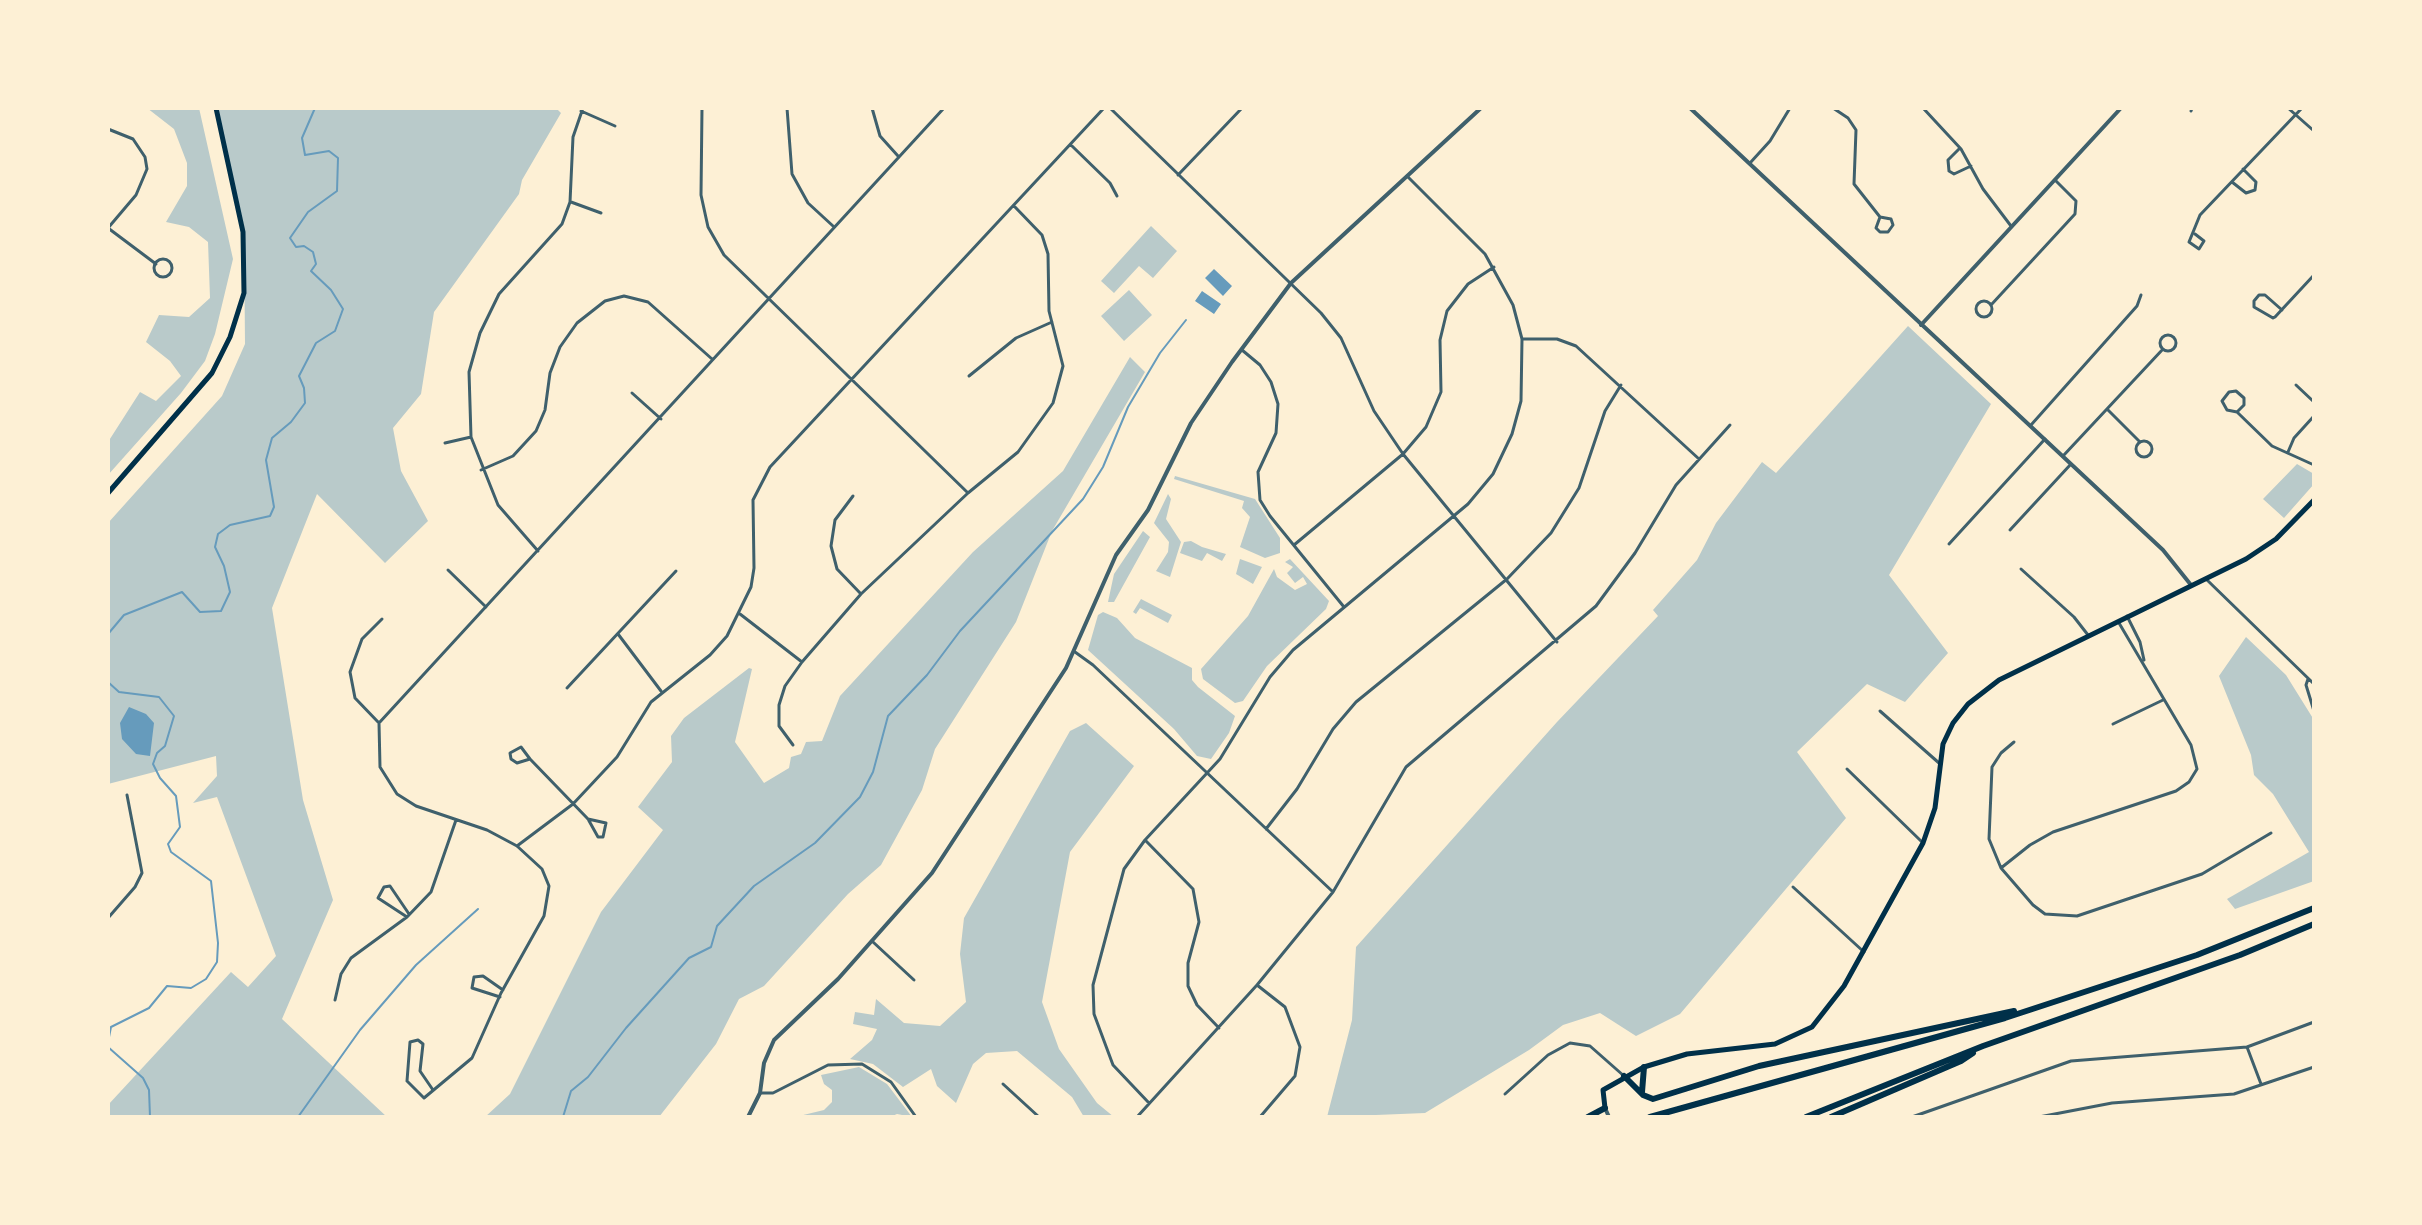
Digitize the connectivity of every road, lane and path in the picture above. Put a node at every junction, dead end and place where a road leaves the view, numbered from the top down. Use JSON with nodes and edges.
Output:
{"nodes":[{"id":1,"x":216,"y":108,"type":"edge"},
{"id":2,"x":702,"y":108,"type":"edge"},
{"id":3,"x":787,"y":108,"type":"edge"},
{"id":4,"x":872,"y":108,"type":"edge"},
{"id":5,"x":944,"y":108,"type":"edge"},
{"id":6,"x":1107,"y":108,"type":"edge"},
{"id":7,"x":1242,"y":108,"type":"edge"},
{"id":8,"x":1481,"y":108,"type":"edge"},
{"id":9,"x":1690,"y":108,"type":"edge"},
{"id":10,"x":1790,"y":108,"type":"edge"},
{"id":11,"x":1833,"y":108,"type":"edge"},
{"id":12,"x":1923,"y":108,"type":"edge"},
{"id":13,"x":2121,"y":108,"type":"edge"},
{"id":14,"x":2288,"y":108,"type":"edge"},
{"id":15,"x":2302,"y":108,"type":"edge"},
{"id":16,"x":582,"y":110,"type":"edge"},
{"id":17,"x":2296,"y":115,"type":"junction"},
{"id":18,"x":615,"y":126,"type":"dead end"},
{"id":19,"x":108,"y":129,"type":"edge"},
{"id":20,"x":2314,"y":131,"type":"edge"},
{"id":21,"x":1070,"y":145,"type":"junction"},
{"id":22,"x":1960,"y":148,"type":"junction"},
{"id":23,"x":898,"y":156,"type":"junction"},
{"id":24,"x":1749,"y":164,"type":"junction"},
{"id":25,"x":1971,"y":166,"type":"junction"},
{"id":26,"x":2243,"y":169,"type":"junction"},
{"id":27,"x":1178,"y":175,"type":"junction"},
{"id":28,"x":1407,"y":176,"type":"junction"},
{"id":29,"x":2055,"y":180,"type":"junction"},
{"id":30,"x":2231,"y":181,"type":"junction"},
{"id":31,"x":1117,"y":196,"type":"dead end"},
{"id":32,"x":570,"y":202,"type":"junction"},
{"id":33,"x":1014,"y":205,"type":"junction"},
{"id":34,"x":601,"y":213,"type":"dead end"},
{"id":35,"x":1880,"y":217,"type":"junction"},
{"id":36,"x":833,"y":226,"type":"junction"},
{"id":37,"x":2012,"y":227,"type":"junction"},
{"id":38,"x":108,"y":228,"type":"edge"},
{"id":39,"x":2195,"y":234,"type":"dead end"},
{"id":40,"x":156,"y":264,"type":"junction"},
{"id":41,"x":1494,"y":267,"type":"junction"},
{"id":42,"x":2314,"y":275,"type":"edge"},
{"id":43,"x":1291,"y":283,"type":"junction"},
{"id":44,"x":2141,"y":295,"type":"dead end"},
{"id":45,"x":765,"y":299,"type":"junction"},
{"id":46,"x":1991,"y":305,"type":"junction"},
{"id":47,"x":2282,"y":310,"type":"junction"},
{"id":48,"x":1052,"y":322,"type":"junction"},
{"id":49,"x":1921,"y":325,"type":"junction"},
{"id":50,"x":1522,"y":339,"type":"junction"},
{"id":51,"x":1241,"y":349,"type":"junction"},
{"id":52,"x":2163,"y":349,"type":"junction"},
{"id":53,"x":712,"y":359,"type":"junction"},
{"id":54,"x":969,"y":376,"type":"dead end"},
{"id":55,"x":851,"y":381,"type":"junction"},
{"id":56,"x":1621,"y":385,"type":"junction"},
{"id":57,"x":2296,"y":385,"type":"dead end"},
{"id":58,"x":632,"y":393,"type":"dead end"},
{"id":59,"x":2314,"y":402,"type":"edge"},
{"id":60,"x":2107,"y":409,"type":"junction"},
{"id":61,"x":2237,"y":412,"type":"junction"},
{"id":62,"x":2314,"y":416,"type":"edge"},
{"id":63,"x":661,"y":419,"type":"junction"},
{"id":64,"x":1730,"y":425,"type":"dead end"},
{"id":65,"x":2030,"y":426,"type":"junction"},
{"id":66,"x":471,"y":437,"type":"junction"},
{"id":67,"x":2045,"y":439,"type":"junction"},
{"id":68,"x":2140,"y":442,"type":"junction"},
{"id":69,"x":445,"y":443,"type":"dead end"},
{"id":70,"x":2288,"y":452,"type":"junction"},
{"id":71,"x":1403,"y":454,"type":"junction"},
{"id":72,"x":2063,"y":456,"type":"junction"},
{"id":73,"x":1699,"y":459,"type":"junction"},
{"id":74,"x":2071,"y":464,"type":"junction"},
{"id":75,"x":2314,"y":465,"type":"edge"},
{"id":76,"x":481,"y":470,"type":"junction"},
{"id":77,"x":108,"y":493,"type":"edge"},
{"id":78,"x":968,"y":493,"type":"junction"},
{"id":79,"x":853,"y":496,"type":"dead end"},
{"id":80,"x":2314,"y":500,"type":"edge"},
{"id":81,"x":1454,"y":516,"type":"junction"},
{"id":82,"x":2010,"y":530,"type":"dead end"},
{"id":83,"x":1949,"y":544,"type":"dead end"},
{"id":84,"x":1294,"y":545,"type":"junction"},
{"id":85,"x":538,"y":551,"type":"junction"},
{"id":86,"x":2021,"y":569,"type":"dead end"},
{"id":87,"x":448,"y":570,"type":"dead end"},
{"id":88,"x":676,"y":571,"type":"dead end"},
{"id":89,"x":1507,"y":579,"type":"junction"},
{"id":90,"x":2206,"y":579,"type":"junction"},
{"id":91,"x":2191,"y":585,"type":"junction"},
{"id":92,"x":861,"y":594,"type":"junction"},
{"id":93,"x":486,"y":607,"type":"junction"},
{"id":94,"x":1344,"y":607,"type":"junction"},
{"id":95,"x":740,"y":614,"type":"junction"},
{"id":96,"x":2127,"y":616,"type":"junction"},
{"id":97,"x":382,"y":619,"type":"dead end"},
{"id":98,"x":2117,"y":621,"type":"junction"},
{"id":99,"x":618,"y":634,"type":"junction"},
{"id":100,"x":2088,"y":635,"type":"junction"},
{"id":101,"x":1557,"y":642,"type":"junction"},
{"id":102,"x":1075,"y":652,"type":"junction"},
{"id":103,"x":2144,"y":660,"type":"junction"},
{"id":104,"x":802,"y":662,"type":"junction"},
{"id":105,"x":2308,"y":679,"type":"junction"},
{"id":106,"x":2314,"y":684,"type":"edge"},
{"id":107,"x":567,"y":688,"type":"dead end"},
{"id":108,"x":661,"y":691,"type":"junction"},
{"id":109,"x":2163,"y":700,"type":"junction"},
{"id":110,"x":1880,"y":711,"type":"dead end"},
{"id":111,"x":2314,"y":711,"type":"edge"},
{"id":112,"x":379,"y":723,"type":"junction"},
{"id":113,"x":2113,"y":724,"type":"dead end"},
{"id":114,"x":2014,"y":742,"type":"dead end"},
{"id":115,"x":793,"y":745,"type":"dead end"},
{"id":116,"x":530,"y":759,"type":"junction"},
{"id":117,"x":1939,"y":763,"type":"junction"},
{"id":118,"x":1847,"y":769,"type":"dead end"},
{"id":119,"x":1207,"y":773,"type":"junction"},
{"id":120,"x":127,"y":795,"type":"dead end"},
{"id":121,"x":573,"y":804,"type":"junction"},
{"id":122,"x":588,"y":819,"type":"junction"},
{"id":123,"x":456,"y":820,"type":"junction"},
{"id":124,"x":1266,"y":829,"type":"junction"},
{"id":125,"x":2271,"y":833,"type":"dead end"},
{"id":126,"x":1145,"y":840,"type":"junction"},
{"id":127,"x":1923,"y":843,"type":"junction"},
{"id":128,"x":517,"y":846,"type":"junction"},
{"id":129,"x":2001,"y":868,"type":"junction"},
{"id":130,"x":1793,"y":887,"type":"dead end"},
{"id":131,"x":1333,"y":892,"type":"junction"},
{"id":132,"x":2314,"y":908,"type":"edge"},
{"id":133,"x":408,"y":916,"type":"junction"},
{"id":134,"x":108,"y":918,"type":"edge"},
{"id":135,"x":2314,"y":924,"type":"edge"},
{"id":136,"x":872,"y":941,"type":"junction"},
{"id":137,"x":1864,"y":952,"type":"junction"},
{"id":138,"x":914,"y":980,"type":"dead end"},
{"id":139,"x":1257,"y":985,"type":"junction"},
{"id":140,"x":503,"y":990,"type":"junction"},
{"id":141,"x":500,"y":997,"type":"junction"},
{"id":142,"x":335,"y":1000,"type":"dead end"},
{"id":143,"x":2029,"y":1009,"type":"junction"},
{"id":144,"x":2314,"y":1022,"type":"edge"},
{"id":145,"x":1219,"y":1028,"type":"junction"},
{"id":146,"x":1983,"y":1046,"type":"junction"},
{"id":147,"x":2247,"y":1047,"type":"junction"},
{"id":148,"x":1644,"y":1067,"type":"junction"},
{"id":149,"x":2314,"y":1067,"type":"edge"},
{"id":150,"x":1624,"y":1076,"type":"junction"},
{"id":151,"x":1003,"y":1084,"type":"dead end"},
{"id":152,"x":2261,"y":1084,"type":"junction"},
{"id":153,"x":433,"y":1090,"type":"junction"},
{"id":154,"x":760,"y":1093,"type":"junction"},
{"id":155,"x":1505,"y":1094,"type":"dead end"},
{"id":156,"x":1643,"y":1095,"type":"junction"},
{"id":157,"x":1149,"y":1103,"type":"junction"},
{"id":158,"x":1605,"y":1108,"type":"junction"},
{"id":159,"x":748,"y":1117,"type":"edge"},
{"id":160,"x":916,"y":1117,"type":"edge"},
{"id":161,"x":1039,"y":1117,"type":"edge"},
{"id":162,"x":1137,"y":1117,"type":"edge"},
{"id":163,"x":1260,"y":1117,"type":"edge"},
{"id":164,"x":1588,"y":1117,"type":"edge"},
{"id":165,"x":1609,"y":1117,"type":"edge"},
{"id":166,"x":1650,"y":1117,"type":"edge"},
{"id":167,"x":1806,"y":1117,"type":"edge"},
{"id":168,"x":1831,"y":1117,"type":"edge"},
{"id":169,"x":1912,"y":1117,"type":"edge"},
{"id":170,"x":2039,"y":1117,"type":"edge"}],
"edges":[{"from":1,"to":77,"type":"main road"},
{"from":2,"to":45,"type":"street"},
{"from":3,"to":36,"type":"street"},
{"from":4,"to":23,"type":"street"},
{"from":5,"to":23,"type":"street"},
{"from":6,"to":21,"type":"street"},
{"from":6,"to":27,"type":"street"},
{"from":7,"to":27,"type":"street"},
{"from":8,"to":28,"type":"street"},
{"from":9,"to":24,"type":"street"},
{"from":10,"to":24,"type":"street"},
{"from":11,"to":35,"type":"street"},
{"from":12,"to":22,"type":"street"},
{"from":13,"to":29,"type":"street"},
{"from":14,"to":17,"type":"street"},
{"from":15,"to":17,"type":"street"},
{"from":16,"to":18,"type":"street"},
{"from":16,"to":32,"type":"street"},
{"from":17,"to":20,"type":"street"},
{"from":17,"to":26,"type":"street"},
{"from":19,"to":38,"type":"street"},
{"from":21,"to":31,"type":"street"},
{"from":21,"to":33,"type":"street"},
{"from":22,"to":25,"type":"street"},
{"from":22,"to":25,"type":"street"},
{"from":23,"to":36,"type":"street"},
{"from":24,"to":49,"type":"street"},
{"from":25,"to":37,"type":"street"},
{"from":26,"to":30,"type":"street"},
{"from":26,"to":30,"type":"street"},
{"from":27,"to":43,"type":"street"},
{"from":28,"to":41,"type":"street"},
{"from":28,"to":43,"type":"street"},
{"from":29,"to":37,"type":"street"},
{"from":29,"to":46,"type":"street"},
{"from":30,"to":39,"type":"street"},
{"from":32,"to":34,"type":"street"},
{"from":32,"to":66,"type":"street"},
{"from":33,"to":48,"type":"street"},
{"from":33,"to":55,"type":"street"},
{"from":35,"to":35,"type":"street"},
{"from":36,"to":45,"type":"street"},
{"from":37,"to":49,"type":"street"},
{"from":38,"to":40,"type":"street"},
{"from":40,"to":40,"type":"street"},
{"from":41,"to":50,"type":"street"},
{"from":41,"to":71,"type":"street"},
{"from":42,"to":47,"type":"street"},
{"from":43,"to":51,"type":"street"},
{"from":43,"to":71,"type":"street"},
{"from":44,"to":65,"type":"street"},
{"from":45,"to":53,"type":"street"},
{"from":45,"to":55,"type":"street"},
{"from":46,"to":46,"type":"street"},
{"from":47,"to":47,"type":"street"},
{"from":48,"to":54,"type":"street"},
{"from":48,"to":78,"type":"street"},
{"from":49,"to":65,"type":"street"},
{"from":50,"to":56,"type":"street"},
{"from":50,"to":81,"type":"street"},
{"from":51,"to":84,"type":"street"},
{"from":51,"to":102,"type":"street"},
{"from":52,"to":52,"type":"street"},
{"from":52,"to":60,"type":"street"},
{"from":53,"to":63,"type":"street"},
{"from":53,"to":76,"type":"street"},
{"from":55,"to":78,"type":"street"},
{"from":55,"to":95,"type":"street"},
{"from":56,"to":73,"type":"street"},
{"from":56,"to":89,"type":"street"},
{"from":57,"to":59,"type":"street"},
{"from":58,"to":63,"type":"street"},
{"from":60,"to":68,"type":"street"},
{"from":60,"to":72,"type":"street"},
{"from":61,"to":61,"type":"street"},
{"from":61,"to":70,"type":"street"},
{"from":62,"to":70,"type":"street"},
{"from":63,"to":85,"type":"street"},
{"from":64,"to":73,"type":"street"},
{"from":65,"to":67,"type":"street"},
{"from":66,"to":69,"type":"street"},
{"from":66,"to":76,"type":"street"},
{"from":67,"to":72,"type":"street"},
{"from":67,"to":83,"type":"street"},
{"from":68,"to":68,"type":"street"},
{"from":70,"to":75,"type":"street"},
{"from":71,"to":81,"type":"street"},
{"from":71,"to":84,"type":"street"},
{"from":72,"to":74,"type":"street"},
{"from":73,"to":101,"type":"street"},
{"from":74,"to":82,"type":"street"},
{"from":74,"to":91,"type":"street"},
{"from":76,"to":85,"type":"street"},
{"from":78,"to":92,"type":"street"},
{"from":79,"to":92,"type":"street"},
{"from":80,"to":90,"type":"main road"},
{"from":81,"to":89,"type":"street"},
{"from":81,"to":94,"type":"street"},
{"from":84,"to":94,"type":"street"},
{"from":85,"to":93,"type":"street"},
{"from":86,"to":100,"type":"street"},
{"from":87,"to":93,"type":"street"},
{"from":88,"to":99,"type":"street"},
{"from":89,"to":101,"type":"street"},
{"from":89,"to":124,"type":"street"},
{"from":90,"to":91,"type":"main road"},
{"from":90,"to":105,"type":"street"},
{"from":91,"to":96,"type":"main road"},
{"from":92,"to":104,"type":"street"},
{"from":93,"to":112,"type":"street"},
{"from":94,"to":119,"type":"street"},
{"from":95,"to":104,"type":"street"},
{"from":95,"to":108,"type":"street"},
{"from":96,"to":98,"type":"main road"},
{"from":96,"to":103,"type":"street"},
{"from":97,"to":112,"type":"street"},
{"from":98,"to":100,"type":"main road"},
{"from":98,"to":103,"type":"street"},
{"from":99,"to":107,"type":"street"},
{"from":99,"to":108,"type":"street"},
{"from":100,"to":117,"type":"main road"},
{"from":101,"to":131,"type":"street"},
{"from":102,"to":119,"type":"street"},
{"from":102,"to":136,"type":"street"},
{"from":103,"to":109,"type":"street"},
{"from":104,"to":115,"type":"street"},
{"from":105,"to":106,"type":"street"},
{"from":105,"to":111,"type":"street"},
{"from":108,"to":121,"type":"street"},
{"from":109,"to":113,"type":"street"},
{"from":109,"to":129,"type":"street"},
{"from":110,"to":117,"type":"street"},
{"from":112,"to":123,"type":"street"},
{"from":114,"to":129,"type":"street"},
{"from":116,"to":116,"type":"street"},
{"from":116,"to":121,"type":"street"},
{"from":117,"to":127,"type":"main road"},
{"from":118,"to":127,"type":"street"},
{"from":119,"to":124,"type":"street"},
{"from":119,"to":126,"type":"street"},
{"from":120,"to":134,"type":"street"},
{"from":121,"to":122,"type":"street"},
{"from":121,"to":128,"type":"street"},
{"from":122,"to":122,"type":"street"},
{"from":123,"to":128,"type":"street"},
{"from":123,"to":133,"type":"street"},
{"from":124,"to":131,"type":"street"},
{"from":125,"to":129,"type":"street"},
{"from":126,"to":145,"type":"street"},
{"from":126,"to":157,"type":"street"},
{"from":127,"to":137,"type":"main road"},
{"from":128,"to":140,"type":"street"},
{"from":130,"to":137,"type":"street"},
{"from":131,"to":139,"type":"street"},
{"from":132,"to":143,"type":"highway"},
{"from":133,"to":133,"type":"street"},
{"from":133,"to":142,"type":"street"},
{"from":135,"to":146,"type":"highway"},
{"from":136,"to":138,"type":"street"},
{"from":136,"to":154,"type":"street"},
{"from":137,"to":148,"type":"main road"},
{"from":139,"to":145,"type":"street"},
{"from":139,"to":163,"type":"street"},
{"from":140,"to":141,"type":"street"},
{"from":140,"to":141,"type":"street"},
{"from":141,"to":153,"type":"street"},
{"from":143,"to":156,"type":"highway"},
{"from":143,"to":166,"type":"highway"},
{"from":144,"to":147,"type":"street"},
{"from":145,"to":157,"type":"street"},
{"from":146,"to":167,"type":"highway"},
{"from":146,"to":168,"type":"highway"},
{"from":147,"to":152,"type":"street"},
{"from":147,"to":169,"type":"street"},
{"from":148,"to":150,"type":"main road"},
{"from":148,"to":156,"type":"highway"},
{"from":149,"to":152,"type":"street"},
{"from":150,"to":155,"type":"street"},
{"from":150,"to":156,"type":"highway"},
{"from":150,"to":158,"type":"main road"},
{"from":151,"to":161,"type":"street"},
{"from":152,"to":170,"type":"street"},
{"from":153,"to":153,"type":"street"},
{"from":154,"to":159,"type":"street"},
{"from":154,"to":160,"type":"street"},
{"from":157,"to":162,"type":"street"},
{"from":158,"to":164,"type":"highway"},
{"from":158,"to":165,"type":"street"}]}
